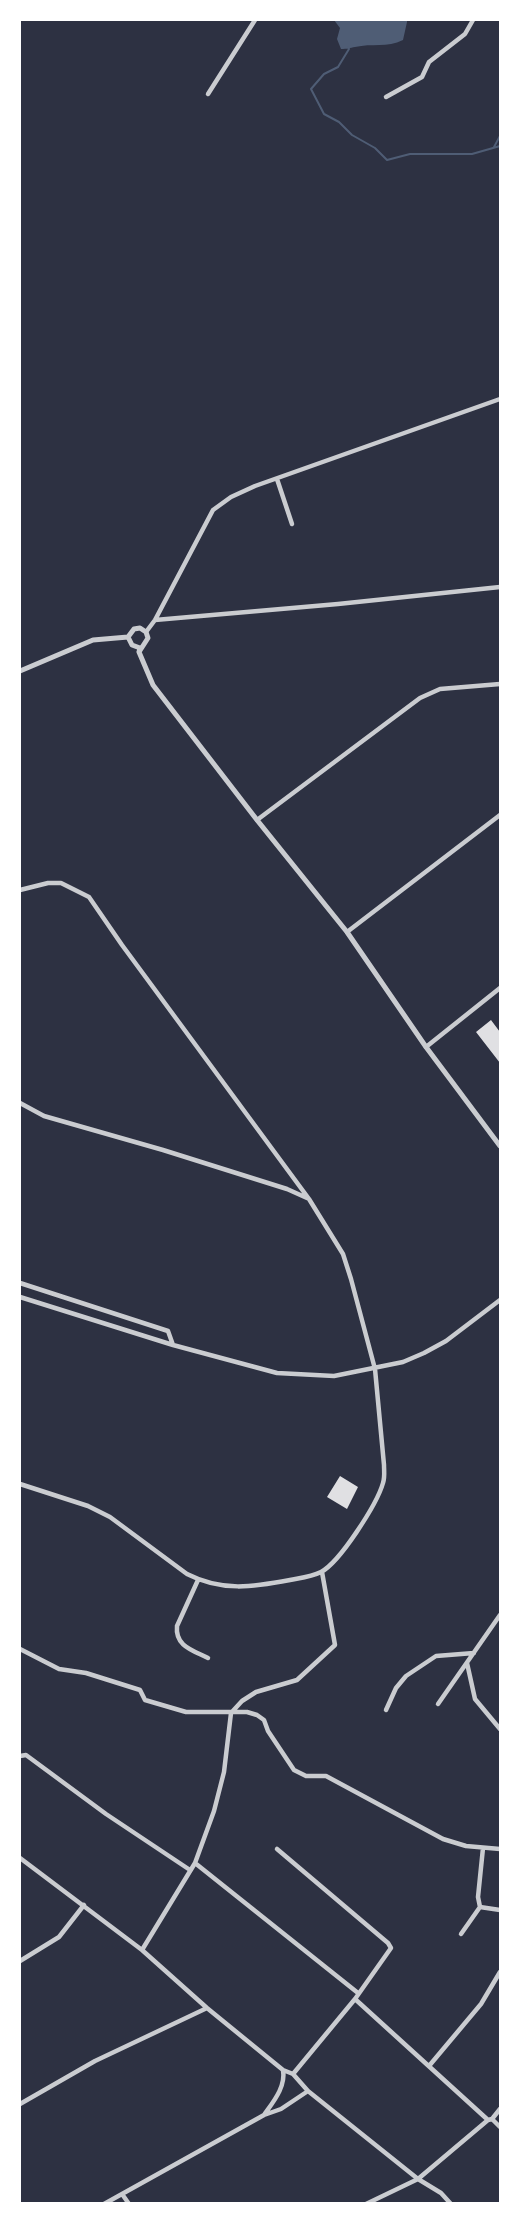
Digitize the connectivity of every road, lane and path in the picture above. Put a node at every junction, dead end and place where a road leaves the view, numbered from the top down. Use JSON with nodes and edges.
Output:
{"nodes":[{"id":1,"x":255,"y":20,"type":"edge"},
{"id":2,"x":473,"y":20,"type":"edge"},
{"id":3,"x":208,"y":94,"type":"dead end"},
{"id":4,"x":386,"y":97,"type":"dead end"},
{"id":5,"x":501,"y":399,"type":"edge"},
{"id":6,"x":277,"y":479,"type":"junction"},
{"id":7,"x":292,"y":524,"type":"dead end"},
{"id":8,"x":501,"y":587,"type":"edge"},
{"id":9,"x":155,"y":620,"type":"junction"},
{"id":10,"x":146,"y":632,"type":"junction"},
{"id":11,"x":128,"y":637,"type":"junction"},
{"id":12,"x":139,"y":652,"type":"junction"},
{"id":13,"x":20,"y":670,"type":"edge"},
{"id":14,"x":501,"y":684,"type":"edge"},
{"id":15,"x":501,"y":815,"type":"edge"},
{"id":16,"x":256,"y":820,"type":"junction"},
{"id":17,"x":20,"y":890,"type":"edge"},
{"id":18,"x":347,"y":932,"type":"junction"},
{"id":19,"x":501,"y":988,"type":"edge"},
{"id":20,"x":426,"y":1047,"type":"junction"},
{"id":21,"x":20,"y":1102,"type":"edge"},
{"id":22,"x":501,"y":1146,"type":"edge"},
{"id":23,"x":309,"y":1199,"type":"junction"},
{"id":24,"x":20,"y":1283,"type":"edge"},
{"id":25,"x":44,"y":1291,"type":"junction"},
{"id":26,"x":20,"y":1297,"type":"edge"},
{"id":27,"x":501,"y":1300,"type":"edge"},
{"id":28,"x":38,"y":1302,"type":"junction"},
{"id":29,"x":172,"y":1345,"type":"junction"},
{"id":30,"x":375,"y":1369,"type":"junction"},
{"id":31,"x":20,"y":1484,"type":"edge"},
{"id":32,"x":322,"y":1572,"type":"junction"},
{"id":33,"x":198,"y":1580,"type":"junction"},
{"id":34,"x":501,"y":1615,"type":"edge"},
{"id":35,"x":20,"y":1649,"type":"edge"},
{"id":36,"x":474,"y":1653,"type":"junction"},
{"id":37,"x":208,"y":1658,"type":"dead end"},
{"id":38,"x":467,"y":1663,"type":"junction"},
{"id":39,"x":438,"y":1704,"type":"dead end"},
{"id":40,"x":386,"y":1710,"type":"dead end"},
{"id":41,"x":231,"y":1713,"type":"junction"},
{"id":42,"x":501,"y":1730,"type":"edge"},
{"id":43,"x":20,"y":1756,"type":"edge"},
{"id":44,"x":483,"y":1848,"type":"junction"},
{"id":45,"x":277,"y":1850,"type":"dead end"},
{"id":46,"x":501,"y":1850,"type":"edge"},
{"id":47,"x":20,"y":1858,"type":"edge"},
{"id":48,"x":195,"y":1863,"type":"junction"},
{"id":49,"x":190,"y":1870,"type":"junction"},
{"id":50,"x":84,"y":1905,"type":"junction"},
{"id":51,"x":480,"y":1907,"type":"junction"},
{"id":52,"x":501,"y":1910,"type":"edge"},
{"id":53,"x":461,"y":1934,"type":"dead end"},
{"id":54,"x":142,"y":1950,"type":"junction"},
{"id":55,"x":20,"y":1961,"type":"edge"},
{"id":56,"x":501,"y":1972,"type":"edge"},
{"id":57,"x":358,"y":1993,"type":"junction"},
{"id":58,"x":355,"y":1999,"type":"junction"},
{"id":59,"x":207,"y":2008,"type":"junction"},
{"id":60,"x":429,"y":2066,"type":"junction"},
{"id":61,"x":284,"y":2070,"type":"junction"},
{"id":62,"x":293,"y":2074,"type":"junction"},
{"id":63,"x":308,"y":2091,"type":"junction"},
{"id":64,"x":20,"y":2103,"type":"edge"},
{"id":65,"x":501,"y":2109,"type":"edge"},
{"id":66,"x":264,"y":2115,"type":"junction"},
{"id":67,"x":490,"y":2120,"type":"junction"},
{"id":68,"x":501,"y":2127,"type":"edge"},
{"id":69,"x":418,"y":2179,"type":"junction"},
{"id":70,"x":122,"y":2194,"type":"junction"},
{"id":71,"x":104,"y":2204,"type":"edge"},
{"id":72,"x":129,"y":2204,"type":"edge"},
{"id":73,"x":366,"y":2204,"type":"edge"},
{"id":74,"x":451,"y":2204,"type":"edge"}],
"edges":[{"from":1,"to":3,"type":"street"},
{"from":2,"to":4,"type":"street"},
{"from":5,"to":6,"type":"street"},
{"from":6,"to":7,"type":"street"},
{"from":6,"to":9,"type":"street"},
{"from":8,"to":9,"type":"street"},
{"from":9,"to":10,"type":"street"},
{"from":10,"to":11,"type":"street"},
{"from":10,"to":12,"type":"street"},
{"from":11,"to":12,"type":"street"},
{"from":11,"to":13,"type":"street"},
{"from":12,"to":16,"type":"street"},
{"from":14,"to":16,"type":"street"},
{"from":15,"to":18,"type":"street"},
{"from":16,"to":18,"type":"street"},
{"from":17,"to":23,"type":"street"},
{"from":18,"to":20,"type":"street"},
{"from":19,"to":20,"type":"street"},
{"from":20,"to":22,"type":"street"},
{"from":21,"to":23,"type":"street"},
{"from":23,"to":30,"type":"street"},
{"from":24,"to":25,"type":"street"},
{"from":25,"to":28,"type":"street"},
{"from":25,"to":29,"type":"street"},
{"from":26,"to":28,"type":"street"},
{"from":27,"to":30,"type":"street"},
{"from":28,"to":29,"type":"street"},
{"from":29,"to":30,"type":"street"},
{"from":30,"to":32,"type":"street"},
{"from":31,"to":33,"type":"street"},
{"from":32,"to":33,"type":"street"},
{"from":32,"to":41,"type":"street"},
{"from":33,"to":37,"type":"street"},
{"from":34,"to":36,"type":"street"},
{"from":35,"to":41,"type":"street"},
{"from":36,"to":38,"type":"street"},
{"from":36,"to":40,"type":"street"},
{"from":38,"to":39,"type":"street"},
{"from":38,"to":42,"type":"street"},
{"from":41,"to":44,"type":"street"},
{"from":41,"to":48,"type":"street"},
{"from":43,"to":49,"type":"street"},
{"from":44,"to":46,"type":"street"},
{"from":44,"to":51,"type":"street"},
{"from":45,"to":57,"type":"street"},
{"from":47,"to":50,"type":"street"},
{"from":48,"to":49,"type":"street"},
{"from":48,"to":57,"type":"street"},
{"from":49,"to":54,"type":"street"},
{"from":50,"to":54,"type":"street"},
{"from":50,"to":55,"type":"street"},
{"from":51,"to":52,"type":"street"},
{"from":51,"to":53,"type":"street"},
{"from":54,"to":59,"type":"street"},
{"from":56,"to":60,"type":"street"},
{"from":57,"to":58,"type":"street"},
{"from":58,"to":60,"type":"street"},
{"from":58,"to":62,"type":"street"},
{"from":59,"to":61,"type":"street"},
{"from":59,"to":64,"type":"street"},
{"from":60,"to":67,"type":"street"},
{"from":61,"to":62,"type":"street"},
{"from":61,"to":66,"type":"street"},
{"from":62,"to":63,"type":"street"},
{"from":63,"to":66,"type":"street"},
{"from":63,"to":69,"type":"street"},
{"from":65,"to":67,"type":"street"},
{"from":66,"to":70,"type":"street"},
{"from":67,"to":68,"type":"street"},
{"from":67,"to":69,"type":"street"},
{"from":69,"to":73,"type":"street"},
{"from":69,"to":74,"type":"street"},
{"from":70,"to":71,"type":"street"},
{"from":70,"to":72,"type":"street"}]}
